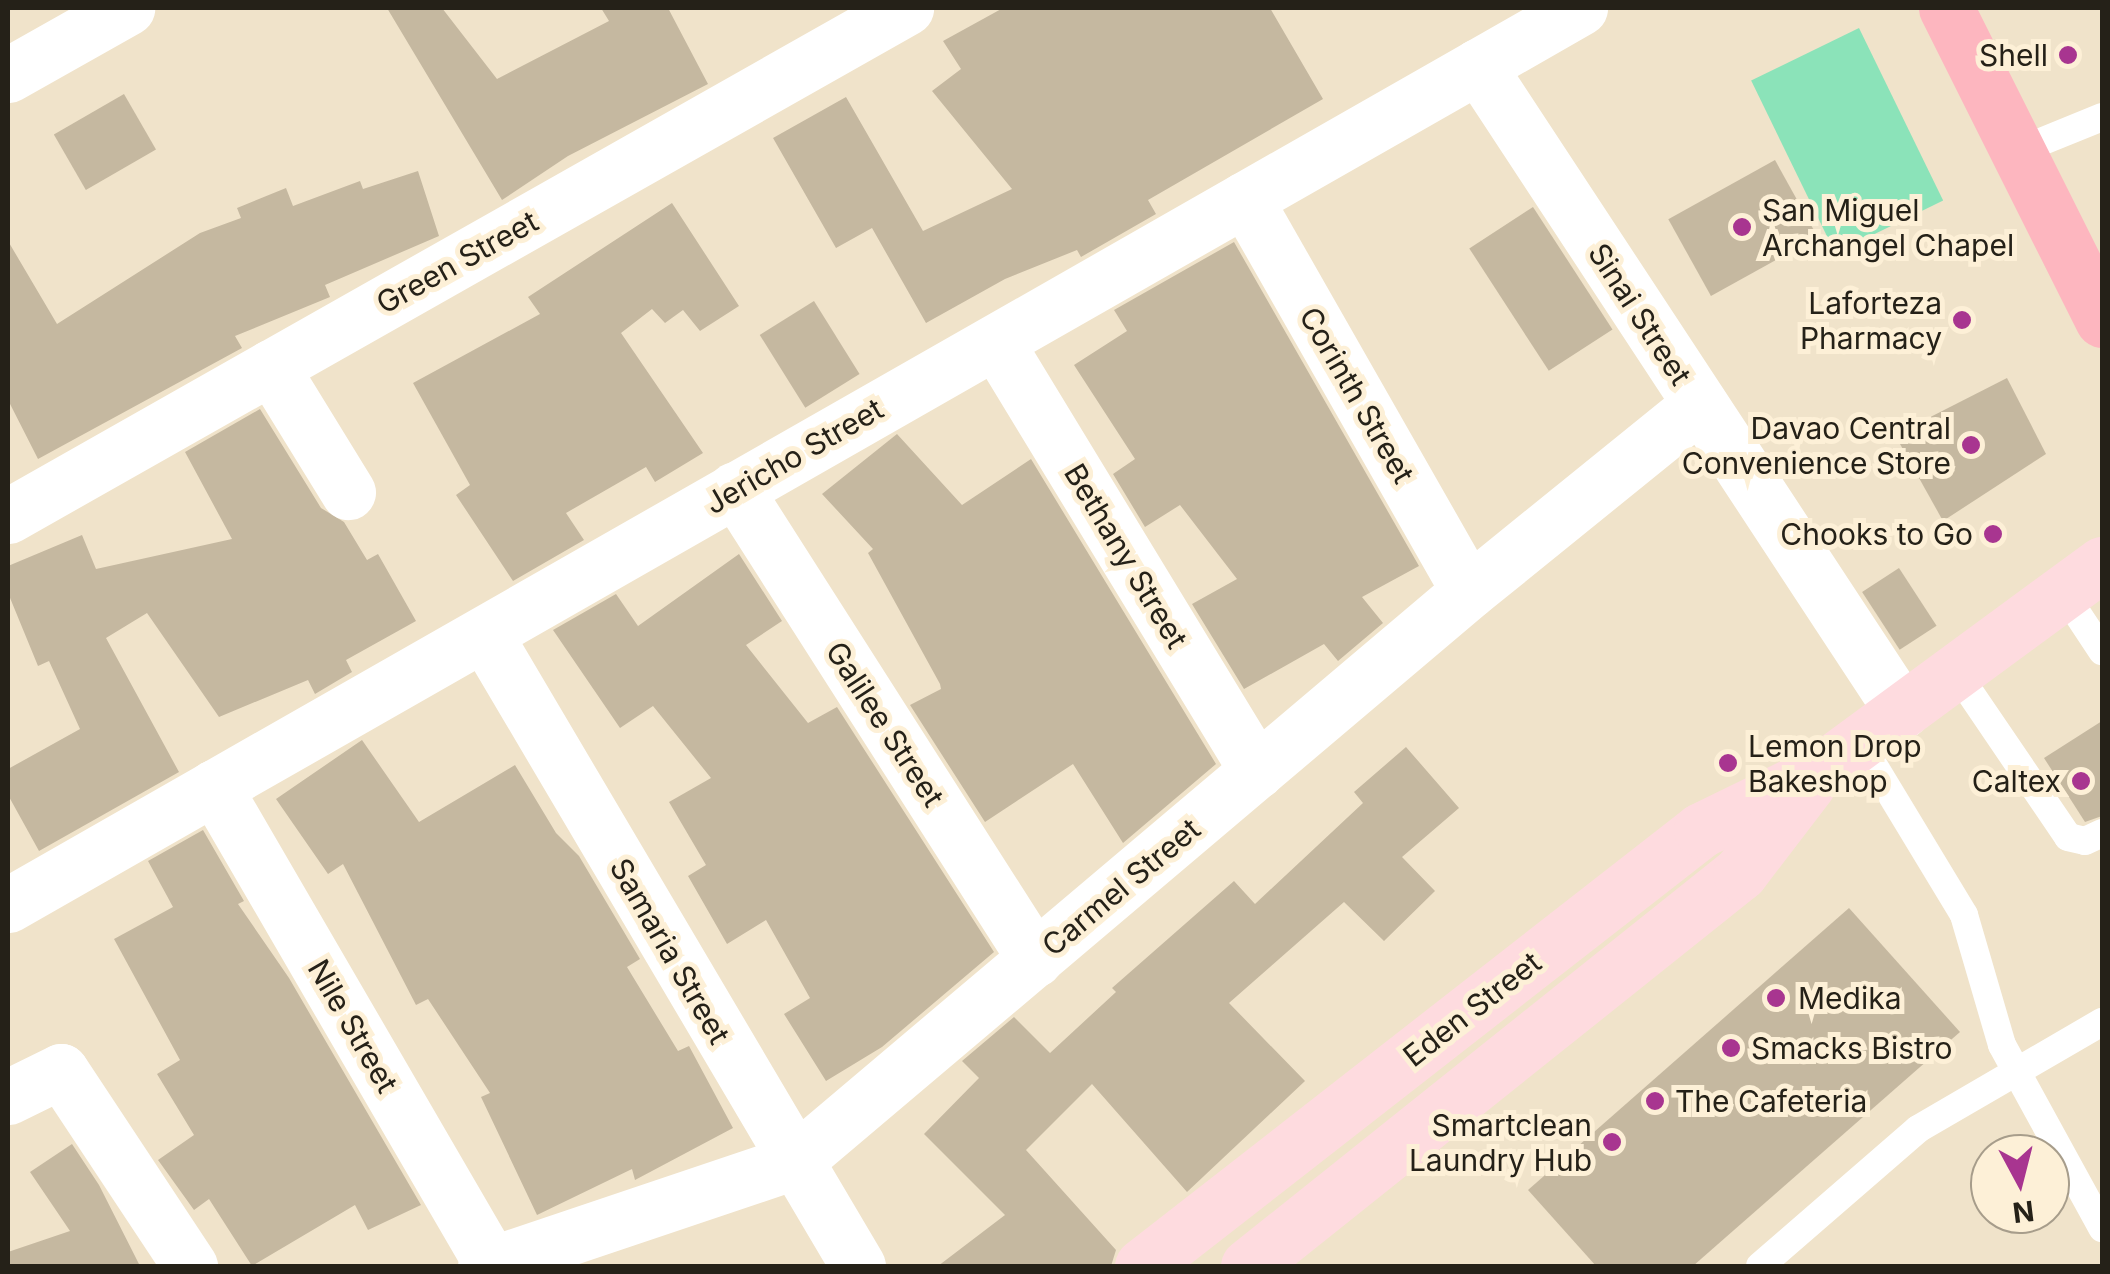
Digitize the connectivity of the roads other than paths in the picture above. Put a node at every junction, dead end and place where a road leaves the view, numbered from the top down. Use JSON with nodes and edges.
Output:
{"nodes":[{"id":1,"x":127,"y":8,"type":"edge"},
{"id":2,"x":906,"y":8,"type":"edge"},
{"id":3,"x":1580,"y":8,"type":"edge"},
{"id":4,"x":1946,"y":8,"type":"edge"},
{"id":5,"x":1478,"y":66,"type":"junction"},
{"id":6,"x":8,"y":75,"type":"edge"},
{"id":7,"x":2102,"y":117,"type":"edge"},
{"id":8,"x":2016,"y":152,"type":"junction"},
{"id":9,"x":1245,"y":199,"type":"junction"},
{"id":10,"x":2102,"y":320,"type":"edge"},
{"id":11,"x":996,"y":342,"type":"junction"},
{"id":12,"x":271,"y":367,"type":"junction"},
{"id":13,"x":1700,"y":404,"type":"junction"},
{"id":14,"x":735,"y":490,"type":"junction"},
{"id":15,"x":348,"y":492,"type":"dead end"},
{"id":16,"x":8,"y":516,"type":"edge"},
{"id":17,"x":2083,"y":578,"type":"edge"},
{"id":18,"x":1468,"y":591,"type":"junction"},
{"id":19,"x":485,"y":635,"type":"junction"},
{"id":20,"x":2102,"y":651,"type":"edge"},
{"id":21,"x":1956,"y":672,"type":"junction"},
{"id":22,"x":1881,"y":727,"type":"junction"},
{"id":23,"x":1257,"y":771,"type":"junction"},
{"id":24,"x":1816,"y":774,"type":"junction"},
{"id":25,"x":214,"y":787,"type":"junction"},
{"id":26,"x":2102,"y":832,"type":"edge"},
{"id":27,"x":8,"y":905,"type":"edge"},
{"id":28,"x":1034,"y":960,"type":"junction"},
{"id":29,"x":2102,"y":1022,"type":"edge"},
{"id":30,"x":2016,"y":1072,"type":"junction"},
{"id":31,"x":8,"y":1097,"type":"edge"},
{"id":32,"x":794,"y":1162,"type":"junction"},
{"id":33,"x":2102,"y":1228,"type":"edge"},
{"id":34,"x":190,"y":1266,"type":"edge"},
{"id":35,"x":488,"y":1266,"type":"edge"},
{"id":36,"x":858,"y":1266,"type":"edge"},
{"id":37,"x":1142,"y":1266,"type":"edge"},
{"id":38,"x":1248,"y":1266,"type":"edge"},
{"id":39,"x":1760,"y":1266,"type":"edge"}],
"edges":[{"from":1,"to":6,"type":"street"},
{"from":2,"to":12,"type":"street","name":"Green Street"},
{"from":3,"to":5,"type":"street","name":"Jericho Street"},
{"from":4,"to":8,"type":"main road"},
{"from":5,"to":9,"type":"street","name":"Jericho Street"},
{"from":5,"to":13,"type":"street","name":"Sinai Street"},
{"from":7,"to":8,"type":"lane"},
{"from":8,"to":10,"type":"main road"},
{"from":9,"to":11,"type":"street","name":"Jericho Street"},
{"from":9,"to":18,"type":"street","name":"Corinth Street"},
{"from":11,"to":14,"type":"street","name":"Jericho Street"},
{"from":11,"to":23,"type":"street","name":"Bethany Street"},
{"from":12,"to":15,"type":"street"},
{"from":12,"to":16,"type":"street","name":"Green Street"},
{"from":13,"to":18,"type":"street","name":"Carmel Street"},
{"from":13,"to":22,"type":"street","name":"Sinai Street"},
{"from":14,"to":19,"type":"street","name":"Jericho Street"},
{"from":14,"to":28,"type":"street","name":"Galilee Street"},
{"from":17,"to":20,"type":"lane"},
{"from":17,"to":21,"type":"main road","name":"Eden Street"},
{"from":18,"to":23,"type":"street","name":"Carmel Street"},
{"from":19,"to":25,"type":"street","name":"Jericho Street"},
{"from":19,"to":32,"type":"street","name":"Samaria Street"},
{"from":21,"to":22,"type":"main road","name":"Eden Street"},
{"from":21,"to":26,"type":"lane"},
{"from":22,"to":24,"type":"main road","name":"Eden Street"},
{"from":22,"to":30,"type":"lane"},
{"from":23,"to":28,"type":"street","name":"Carmel Street"},
{"from":24,"to":37,"type":"main road","name":"Eden Street"},
{"from":24,"to":38,"type":"main road","name":"Eden Street"},
{"from":25,"to":27,"type":"street","name":"Jericho Street"},
{"from":25,"to":35,"type":"street","name":"Nile Street"},
{"from":28,"to":32,"type":"street","name":"Carmel Street"},
{"from":29,"to":30,"type":"lane"},
{"from":30,"to":33,"type":"lane"},
{"from":30,"to":39,"type":"lane"},
{"from":31,"to":34,"type":"street"},
{"from":32,"to":35,"type":"street","name":"Carmel Street"},
{"from":32,"to":36,"type":"street","name":"Samaria Street"}]}
